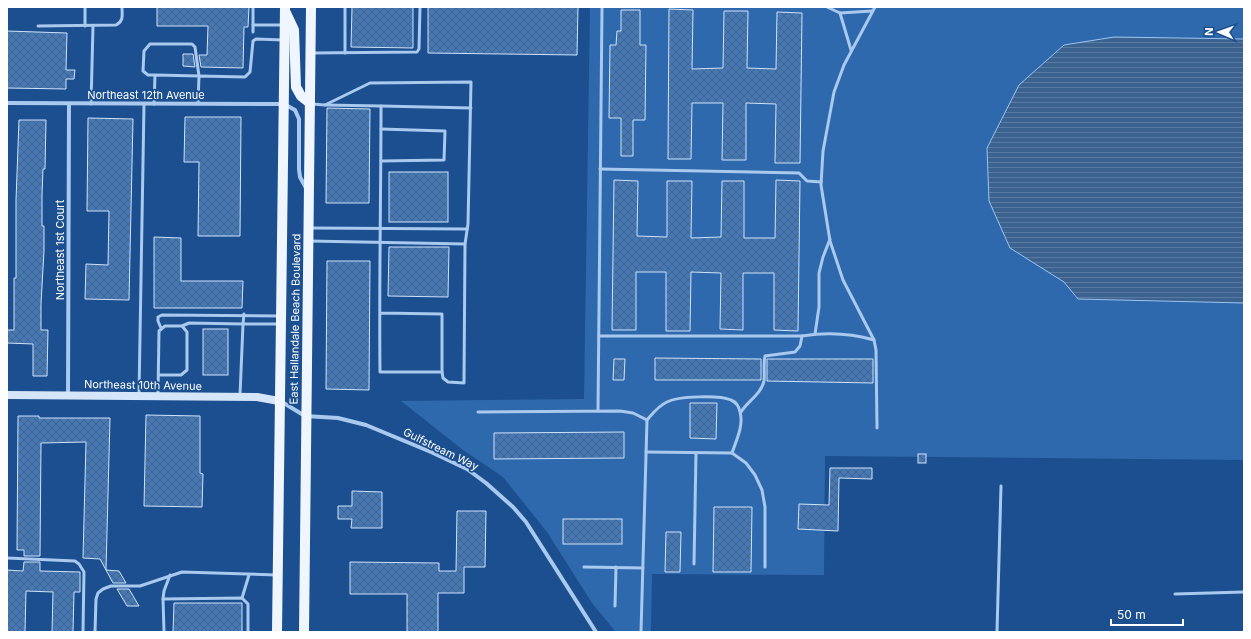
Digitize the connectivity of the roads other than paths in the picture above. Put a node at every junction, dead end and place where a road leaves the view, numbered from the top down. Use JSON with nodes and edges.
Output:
{"nodes":[{"id":1,"x":85,"y":7,"type":"edge"},
{"id":2,"x":122,"y":7,"type":"edge"},
{"id":3,"x":253,"y":7,"type":"edge"},
{"id":4,"x":311,"y":7,"type":"edge"},
{"id":5,"x":345,"y":7,"type":"edge"},
{"id":6,"x":420,"y":7,"type":"edge"},
{"id":7,"x":602,"y":7,"type":"edge"},
{"id":8,"x":827,"y":7,"type":"edge"},
{"id":9,"x":875,"y":7,"type":"edge"},
{"id":10,"x":285,"y":9,"type":"edge"},
{"id":11,"x":872,"y":11,"type":"junction"},
{"id":12,"x":840,"y":13,"type":"junction"},
{"id":13,"x":253,"y":25,"type":"junction"},
{"id":14,"x":285,"y":25,"type":"junction"},
{"id":15,"x":38,"y":26,"type":"dead end"},
{"id":16,"x":85,"y":26,"type":"junction"},
{"id":17,"x":93,"y":26,"type":"junction"},
{"id":18,"x":253,"y":32,"type":"dead end"},
{"id":19,"x":285,"y":40,"type":"junction"},
{"id":20,"x":851,"y":51,"type":"junction"},
{"id":21,"x":310,"y":53,"type":"junction"},
{"id":22,"x":345,"y":53,"type":"junction"},
{"id":23,"x":155,"y":75,"type":"junction"},
{"id":24,"x":199,"y":76,"type":"junction"},
{"id":25,"x":7,"y":103,"type":"edge"},
{"id":26,"x":310,"y":103,"type":"junction"},
{"id":27,"x":69,"y":104,"type":"junction"},
{"id":28,"x":91,"y":104,"type":"junction"},
{"id":29,"x":144,"y":104,"type":"junction"},
{"id":30,"x":154,"y":104,"type":"junction"},
{"id":31,"x":198,"y":104,"type":"junction"},
{"id":32,"x":284,"y":104,"type":"junction"},
{"id":33,"x":325,"y":105,"type":"junction"},
{"id":34,"x":381,"y":106,"type":"junction"},
{"id":35,"x":471,"y":108,"type":"junction"},
{"id":36,"x":381,"y":129,"type":"junction"},
{"id":37,"x":381,"y":161,"type":"junction"},
{"id":38,"x":600,"y":169,"type":"junction"},
{"id":39,"x":821,"y":182,"type":"junction"},
{"id":40,"x":310,"y":196,"type":"junction"},
{"id":41,"x":309,"y":228,"type":"junction"},
{"id":42,"x":381,"y":228,"type":"junction"},
{"id":43,"x":468,"y":229,"type":"junction"},
{"id":44,"x":830,"y":239,"type":"junction"},
{"id":45,"x":309,"y":241,"type":"junction"},
{"id":46,"x":381,"y":243,"type":"junction"},
{"id":47,"x":465,"y":244,"type":"junction"},
{"id":48,"x":380,"y":313,"type":"junction"},
{"id":49,"x":244,"y":314,"type":"junction"},
{"id":50,"x":281,"y":320,"type":"junction"},
{"id":51,"x":243,"y":324,"type":"junction"},
{"id":52,"x":182,"y":326,"type":"junction"},
{"id":53,"x":162,"y":328,"type":"junction"},
{"id":54,"x":815,"y":334,"type":"junction"},
{"id":55,"x":598,"y":336,"type":"junction"},
{"id":56,"x":802,"y":336,"type":"junction"},
{"id":57,"x":874,"y":340,"type":"junction"},
{"id":58,"x":442,"y":372,"type":"junction"},
{"id":59,"x":159,"y":375,"type":"junction"},
{"id":60,"x":7,"y":395,"type":"edge"},
{"id":61,"x":68,"y":395,"type":"junction"},
{"id":62,"x":139,"y":396,"type":"junction"},
{"id":63,"x":158,"y":396,"type":"junction"},
{"id":64,"x":240,"y":397,"type":"junction"},
{"id":65,"x":279,"y":401,"type":"junction"},
{"id":66,"x":598,"y":411,"type":"junction"},
{"id":67,"x":478,"y":412,"type":"dead end"},
{"id":68,"x":741,"y":412,"type":"junction"},
{"id":69,"x":305,"y":416,"type":"junction"},
{"id":70,"x":647,"y":420,"type":"junction"},
{"id":71,"x":876,"y":428,"type":"dead end"},
{"id":72,"x":646,"y":452,"type":"junction"},
{"id":73,"x":696,"y":453,"type":"junction"},
{"id":74,"x":732,"y":453,"type":"junction"},
{"id":75,"x":1001,"y":486,"type":"dead end"},
{"id":76,"x":7,"y":558,"type":"edge"},
{"id":77,"x":694,"y":564,"type":"dead end"},
{"id":78,"x":584,"y":567,"type":"dead end"},
{"id":79,"x":616,"y":567,"type":"junction"},
{"id":80,"x":765,"y":567,"type":"dead end"},
{"id":81,"x":643,"y":568,"type":"junction"},
{"id":82,"x":170,"y":575,"type":"junction"},
{"id":83,"x":249,"y":575,"type":"junction"},
{"id":84,"x":278,"y":575,"type":"junction"},
{"id":85,"x":1244,"y":592,"type":"edge"},
{"id":86,"x":1175,"y":594,"type":"dead end"},
{"id":87,"x":242,"y":598,"type":"junction"},
{"id":88,"x":163,"y":599,"type":"junction"},
{"id":89,"x":614,"y":606,"type":"dead end"},
{"id":90,"x":83,"y":632,"type":"edge"},
{"id":91,"x":95,"y":632,"type":"edge"},
{"id":92,"x":164,"y":632,"type":"edge"},
{"id":93,"x":248,"y":632,"type":"edge"},
{"id":94,"x":278,"y":632,"type":"edge"},
{"id":95,"x":304,"y":632,"type":"edge"},
{"id":96,"x":596,"y":632,"type":"edge"},
{"id":97,"x":641,"y":632,"type":"edge"},
{"id":98,"x":997,"y":632,"type":"edge"}],
"edges":[{"from":1,"to":16,"type":"lane"},
{"from":2,"to":17,"type":"lane"},
{"from":3,"to":13,"type":"lane"},
{"from":4,"to":21,"type":"main road","name":"East Hallandale Beach Boulevard"},
{"from":5,"to":22,"type":"lane"},
{"from":6,"to":22,"type":"lane"},
{"from":7,"to":38,"type":"lane"},
{"from":8,"to":12,"type":"lane"},
{"from":9,"to":11,"type":"lane"},
{"from":10,"to":14,"type":"main road","name":"East Hallandale Beach Boulevard"},
{"from":10,"to":26,"type":"main road"},
{"from":11,"to":12,"type":"lane"},
{"from":11,"to":20,"type":"lane"},
{"from":12,"to":20,"type":"lane"},
{"from":13,"to":14,"type":"lane"},
{"from":13,"to":18,"type":"lane"},
{"from":14,"to":19,"type":"main road","name":"East Hallandale Beach Boulevard"},
{"from":15,"to":16,"type":"lane"},
{"from":16,"to":17,"type":"lane"},
{"from":17,"to":28,"type":"lane"},
{"from":19,"to":24,"type":"lane"},
{"from":19,"to":32,"type":"main road","name":"East Hallandale Beach Boulevard"},
{"from":20,"to":39,"type":"lane"},
{"from":21,"to":22,"type":"lane"},
{"from":21,"to":26,"type":"main road","name":"East Hallandale Beach Boulevard"},
{"from":23,"to":24,"type":"lane"},
{"from":23,"to":24,"type":"lane"},
{"from":23,"to":30,"type":"lane"},
{"from":24,"to":31,"type":"lane"},
{"from":25,"to":27,"type":"street","name":"Northeast 12th Avenue"},
{"from":26,"to":33,"type":"lane"},
{"from":26,"to":40,"type":"main road","name":"East Hallandale Beach Boulevard"},
{"from":27,"to":28,"type":"street","name":"Northeast 12th Avenue"},
{"from":27,"to":61,"type":"street","name":"Northeast 1st Court"},
{"from":28,"to":29,"type":"street","name":"Northeast 12th Avenue"},
{"from":29,"to":30,"type":"street","name":"Northeast 12th Avenue"},
{"from":29,"to":62,"type":"lane"},
{"from":30,"to":31,"type":"street","name":"Northeast 12th Avenue"},
{"from":31,"to":32,"type":"street","name":"Northeast 12th Avenue"},
{"from":32,"to":40,"type":"street"},
{"from":32,"to":50,"type":"main road","name":"East Hallandale Beach Boulevard"},
{"from":33,"to":34,"type":"lane"},
{"from":33,"to":35,"type":"lane"},
{"from":34,"to":35,"type":"lane"},
{"from":34,"to":36,"type":"lane"},
{"from":35,"to":43,"type":"lane"},
{"from":36,"to":37,"type":"lane"},
{"from":36,"to":37,"type":"lane"},
{"from":37,"to":42,"type":"lane"},
{"from":38,"to":39,"type":"lane"},
{"from":38,"to":55,"type":"lane"},
{"from":39,"to":44,"type":"lane"},
{"from":40,"to":41,"type":"main road","name":"East Hallandale Beach Boulevard"},
{"from":41,"to":42,"type":"lane"},
{"from":41,"to":45,"type":"main road","name":"East Hallandale Beach Boulevard"},
{"from":42,"to":43,"type":"lane"},
{"from":42,"to":46,"type":"lane"},
{"from":43,"to":47,"type":"lane"},
{"from":44,"to":54,"type":"lane"},
{"from":44,"to":57,"type":"lane"},
{"from":45,"to":46,"type":"lane"},
{"from":45,"to":69,"type":"main road","name":"East Hallandale Beach Boulevard"},
{"from":46,"to":47,"type":"lane"},
{"from":46,"to":48,"type":"lane"},
{"from":47,"to":58,"type":"lane"},
{"from":48,"to":58,"type":"lane"},
{"from":48,"to":58,"type":"lane"},
{"from":49,"to":50,"type":"lane"},
{"from":49,"to":51,"type":"lane"},
{"from":49,"to":53,"type":"lane"},
{"from":50,"to":51,"type":"lane"},
{"from":50,"to":65,"type":"main road","name":"East Hallandale Beach Boulevard"},
{"from":51,"to":52,"type":"lane"},
{"from":51,"to":64,"type":"lane"},
{"from":52,"to":53,"type":"lane"},
{"from":52,"to":59,"type":"lane"},
{"from":53,"to":59,"type":"lane"},
{"from":54,"to":56,"type":"lane"},
{"from":54,"to":57,"type":"lane"},
{"from":55,"to":56,"type":"lane"},
{"from":55,"to":66,"type":"lane"},
{"from":56,"to":68,"type":"lane"},
{"from":57,"to":71,"type":"lane"},
{"from":59,"to":63,"type":"lane"},
{"from":60,"to":61,"type":"street","name":"Northeast 10th Avenue"},
{"from":61,"to":62,"type":"street","name":"Northeast 10th Avenue"},
{"from":62,"to":63,"type":"street","name":"Northeast 10th Avenue"},
{"from":63,"to":64,"type":"street","name":"Northeast 10th Avenue"},
{"from":64,"to":65,"type":"street","name":"Northeast 10th Avenue"},
{"from":65,"to":69,"type":"street","name":"Gulfstream Way"},
{"from":65,"to":84,"type":"main road","name":"East Hallandale Beach Boulevard"},
{"from":66,"to":67,"type":"lane"},
{"from":66,"to":70,"type":"lane"},
{"from":68,"to":70,"type":"lane"},
{"from":68,"to":74,"type":"lane"},
{"from":69,"to":95,"type":"main road","name":"East Hallandale Beach Boulevard"},
{"from":69,"to":96,"type":"street","name":"Gulfstream Way"},
{"from":70,"to":72,"type":"lane"},
{"from":72,"to":73,"type":"lane"},
{"from":72,"to":81,"type":"lane"},
{"from":73,"to":74,"type":"lane"},
{"from":73,"to":77,"type":"lane"},
{"from":74,"to":80,"type":"lane"},
{"from":75,"to":98,"type":"lane"},
{"from":76,"to":90,"type":"lane"},
{"from":78,"to":79,"type":"lane"},
{"from":79,"to":81,"type":"lane"},
{"from":79,"to":89,"type":"lane"},
{"from":81,"to":97,"type":"lane"},
{"from":82,"to":83,"type":"lane"},
{"from":82,"to":88,"type":"lane"},
{"from":82,"to":91,"type":"lane"},
{"from":83,"to":84,"type":"lane"},
{"from":83,"to":87,"type":"lane"},
{"from":84,"to":94,"type":"main road","name":"East Hallandale Beach Boulevard"},
{"from":85,"to":86,"type":"lane"},
{"from":87,"to":88,"type":"lane"},
{"from":87,"to":93,"type":"lane"},
{"from":88,"to":92,"type":"lane"}]}
